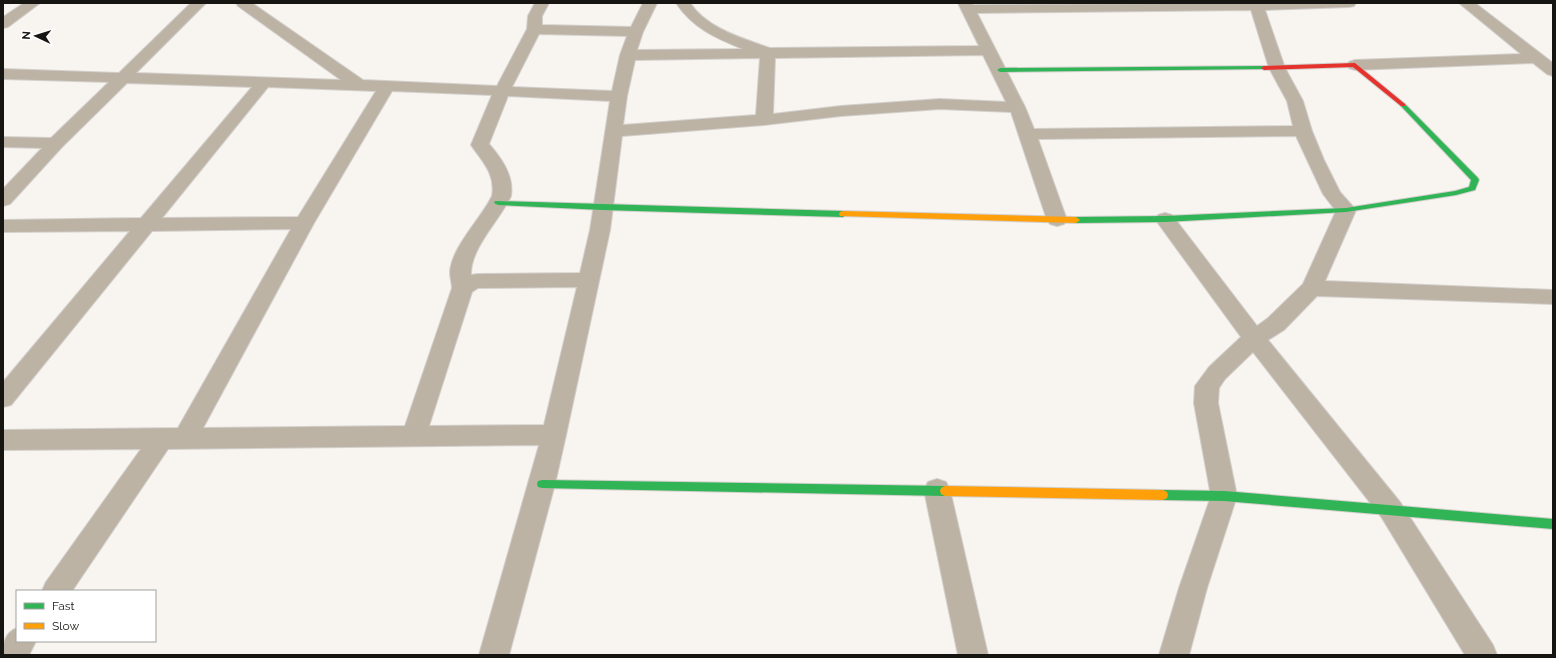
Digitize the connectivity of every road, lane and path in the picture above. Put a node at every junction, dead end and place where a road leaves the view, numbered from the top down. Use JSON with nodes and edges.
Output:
{"nodes":[{"id":1,"x":33,"y":3,"type":"edge"},
{"id":2,"x":199,"y":3,"type":"edge"},
{"id":3,"x":243,"y":3,"type":"edge"},
{"id":4,"x":542,"y":3,"type":"edge"},
{"id":5,"x":650,"y":3,"type":"edge"},
{"id":6,"x":683,"y":3,"type":"edge"},
{"id":7,"x":1349,"y":3,"type":"edge"},
{"id":8,"x":1466,"y":3,"type":"edge"},
{"id":9,"x":1255,"y":4,"type":"edge"},
{"id":10,"x":967,"y":6,"type":"edge"},
{"id":11,"x":3,"y":24,"type":"edge"},
{"id":12,"x":534,"y":29,"type":"junction"},
{"id":13,"x":636,"y":32,"type":"junction"},
{"id":14,"x":988,"y":50,"type":"junction"},
{"id":15,"x":768,"y":53,"type":"junction"},
{"id":16,"x":628,"y":55,"type":"junction"},
{"id":17,"x":1535,"y":58,"type":"junction"},
{"id":18,"x":1355,"y":65,"type":"junction"},
{"id":19,"x":1277,"y":68,"type":"junction"},
{"id":20,"x":1000,"y":70,"type":"junction"},
{"id":21,"x":1553,"y":71,"type":"edge"},
{"id":22,"x":3,"y":74,"type":"edge"},
{"id":23,"x":122,"y":77,"type":"junction"},
{"id":24,"x":264,"y":82,"type":"junction"},
{"id":25,"x":359,"y":85,"type":"junction"},
{"id":26,"x":387,"y":86,"type":"junction"},
{"id":27,"x":502,"y":91,"type":"junction"},
{"id":28,"x":619,"y":96,"type":"junction"},
{"id":29,"x":1018,"y":107,"type":"junction"},
{"id":30,"x":764,"y":120,"type":"junction"},
{"id":31,"x":614,"y":130,"type":"junction"},
{"id":32,"x":1303,"y":131,"type":"junction"},
{"id":33,"x":1028,"y":134,"type":"junction"},
{"id":34,"x":3,"y":142,"type":"edge"},
{"id":35,"x":56,"y":143,"type":"junction"},
{"id":36,"x":3,"y":200,"type":"edge"},
{"id":37,"x":498,"y":203,"type":"junction"},
{"id":38,"x":603,"y":208,"type":"junction"},
{"id":39,"x":1346,"y":210,"type":"junction"},
{"id":40,"x":1165,"y":218,"type":"junction"},
{"id":41,"x":1057,"y":220,"type":"junction"},
{"id":42,"x":304,"y":223,"type":"junction"},
{"id":43,"x":144,"y":225,"type":"junction"},
{"id":44,"x":3,"y":226,"type":"edge"},
{"id":45,"x":589,"y":280,"type":"junction"},
{"id":46,"x":463,"y":288,"type":"junction"},
{"id":47,"x":1312,"y":288,"type":"junction"},
{"id":48,"x":1553,"y":297,"type":"edge"},
{"id":49,"x":1254,"y":338,"type":"junction"},
{"id":50,"x":3,"y":398,"type":"edge"},
{"id":51,"x":554,"y":435,"type":"junction"},
{"id":52,"x":414,"y":436,"type":"junction"},
{"id":53,"x":174,"y":438,"type":"junction"},
{"id":54,"x":3,"y":440,"type":"edge"},
{"id":55,"x":542,"y":484,"type":"junction"},
{"id":56,"x":937,"y":490,"type":"junction"},
{"id":57,"x":1224,"y":496,"type":"junction"},
{"id":58,"x":1391,"y":510,"type":"junction"},
{"id":59,"x":1553,"y":524,"type":"edge"},
{"id":60,"x":57,"y":590,"type":"edge"},
{"id":61,"x":20,"y":642,"type":"edge"},
{"id":62,"x":12,"y":655,"type":"edge"},
{"id":63,"x":494,"y":655,"type":"edge"},
{"id":64,"x":972,"y":655,"type":"edge"},
{"id":65,"x":1174,"y":655,"type":"edge"},
{"id":66,"x":1482,"y":655,"type":"edge"}],
"edges":[{"from":1,"to":11,"type":"street"},
{"from":2,"to":23,"type":"street"},
{"from":3,"to":25,"type":"street"},
{"from":4,"to":12,"type":"street"},
{"from":5,"to":13,"type":"street"},
{"from":6,"to":15,"type":"street"},
{"from":7,"to":9,"type":"street"},
{"from":8,"to":17,"type":"street"},
{"from":9,"to":10,"type":"street"},
{"from":9,"to":19,"type":"street"},
{"from":10,"to":14,"type":"street"},
{"from":12,"to":13,"type":"street"},
{"from":12,"to":27,"type":"street"},
{"from":13,"to":16,"type":"street"},
{"from":14,"to":15,"type":"street"},
{"from":14,"to":20,"type":"street"},
{"from":15,"to":16,"type":"street"},
{"from":15,"to":30,"type":"street"},
{"from":16,"to":28,"type":"street"},
{"from":17,"to":18,"type":"street"},
{"from":17,"to":21,"type":"street"},
{"from":18,"to":19,"type":"street"},
{"from":18,"to":39,"type":"street"},
{"from":19,"to":20,"type":"street"},
{"from":19,"to":32,"type":"street"},
{"from":20,"to":29,"type":"street"},
{"from":22,"to":23,"type":"street"},
{"from":23,"to":24,"type":"street"},
{"from":23,"to":35,"type":"street"},
{"from":24,"to":25,"type":"street"},
{"from":24,"to":43,"type":"street"},
{"from":25,"to":26,"type":"street"},
{"from":26,"to":27,"type":"street"},
{"from":26,"to":42,"type":"street"},
{"from":27,"to":28,"type":"street"},
{"from":27,"to":37,"type":"street"},
{"from":28,"to":31,"type":"street"},
{"from":29,"to":30,"type":"street"},
{"from":29,"to":33,"type":"street"},
{"from":30,"to":31,"type":"street"},
{"from":31,"to":38,"type":"street"},
{"from":32,"to":33,"type":"street"},
{"from":32,"to":39,"type":"street"},
{"from":33,"to":41,"type":"street"},
{"from":34,"to":35,"type":"street"},
{"from":35,"to":36,"type":"street"},
{"from":37,"to":38,"type":"street"},
{"from":37,"to":46,"type":"street"},
{"from":38,"to":41,"type":"street"},
{"from":38,"to":45,"type":"street"},
{"from":39,"to":40,"type":"street"},
{"from":39,"to":47,"type":"street"},
{"from":40,"to":41,"type":"street"},
{"from":40,"to":49,"type":"street"},
{"from":42,"to":43,"type":"street"},
{"from":42,"to":53,"type":"street"},
{"from":43,"to":44,"type":"street"},
{"from":43,"to":50,"type":"street"},
{"from":45,"to":46,"type":"street"},
{"from":45,"to":51,"type":"street"},
{"from":46,"to":52,"type":"street"},
{"from":47,"to":48,"type":"street"},
{"from":47,"to":49,"type":"street"},
{"from":49,"to":57,"type":"street"},
{"from":49,"to":58,"type":"street"},
{"from":51,"to":52,"type":"street"},
{"from":51,"to":55,"type":"street"},
{"from":52,"to":53,"type":"street"},
{"from":53,"to":54,"type":"street"},
{"from":53,"to":60,"type":"street"},
{"from":55,"to":56,"type":"street"},
{"from":55,"to":63,"type":"street"},
{"from":56,"to":57,"type":"street"},
{"from":56,"to":64,"type":"street"},
{"from":57,"to":58,"type":"street"},
{"from":57,"to":65,"type":"street"},
{"from":58,"to":59,"type":"street"},
{"from":58,"to":66,"type":"street"},
{"from":61,"to":62,"type":"street"}]}
